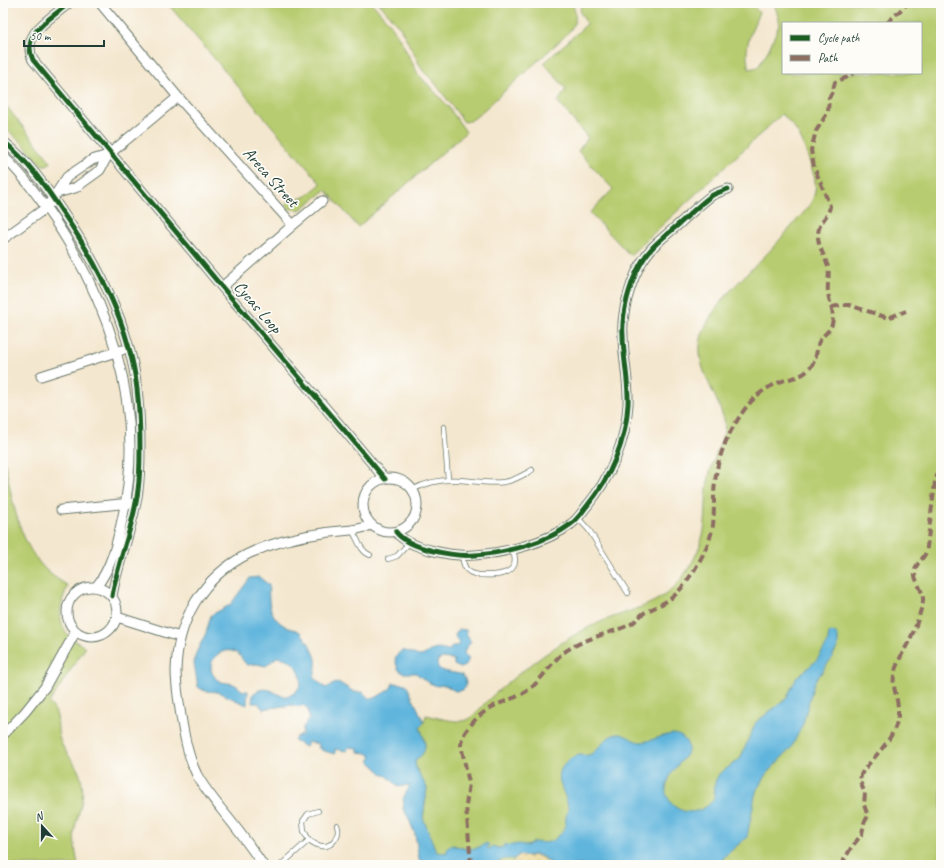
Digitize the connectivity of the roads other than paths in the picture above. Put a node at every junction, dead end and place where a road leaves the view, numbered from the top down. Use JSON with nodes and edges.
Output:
{"nodes":[{"id":1,"x":69,"y":3,"type":"edge"},
{"id":2,"x":100,"y":3,"type":"edge"},
{"id":3,"x":178,"y":97,"type":"junction"},
{"id":4,"x":3,"y":141,"type":"edge"},
{"id":5,"x":110,"y":154,"type":"junction"},
{"id":6,"x":3,"y":156,"type":"edge"},
{"id":7,"x":728,"y":189,"type":"dead end"},
{"id":8,"x":55,"y":195,"type":"junction"},
{"id":9,"x":322,"y":201,"type":"dead end"},
{"id":10,"x":46,"y":207,"type":"junction"},
{"id":11,"x":293,"y":225,"type":"junction"},
{"id":12,"x":3,"y":240,"type":"edge"},
{"id":13,"x":222,"y":287,"type":"junction"},
{"id":14,"x":129,"y":348,"type":"junction"},
{"id":15,"x":117,"y":352,"type":"junction"},
{"id":16,"x":41,"y":376,"type":"dead end"},
{"id":17,"x":444,"y":427,"type":"dead end"},
{"id":18,"x":532,"y":470,"type":"dead end"},
{"id":19,"x":385,"y":479,"type":"junction"},
{"id":20,"x":448,"y":480,"type":"junction"},
{"id":21,"x":412,"y":490,"type":"junction"},
{"id":22,"x":136,"y":503,"type":"junction"},
{"id":23,"x":126,"y":504,"type":"junction"},
{"id":24,"x":62,"y":510,"type":"dead end"},
{"id":25,"x":578,"y":518,"type":"junction"},
{"id":26,"x":371,"y":525,"type":"junction"},
{"id":27,"x":352,"y":530,"type":"junction"},
{"id":28,"x":396,"y":532,"type":"junction"},
{"id":29,"x":408,"y":543,"type":"junction"},
{"id":30,"x":512,"y":549,"type":"junction"},
{"id":31,"x":370,"y":555,"type":"dead end"},
{"id":32,"x":462,"y":555,"type":"junction"},
{"id":33,"x":388,"y":559,"type":"dead end"},
{"id":34,"x":96,"y":587,"type":"junction"},
{"id":35,"x":628,"y":593,"type":"dead end"},
{"id":36,"x":112,"y":596,"type":"junction"},
{"id":37,"x":117,"y":617,"type":"junction"},
{"id":38,"x":76,"y":632,"type":"junction"},
{"id":39,"x":180,"y":637,"type":"junction"},
{"id":40,"x":3,"y":735,"type":"edge"},
{"id":41,"x":318,"y":811,"type":"dead end"},
{"id":42,"x":337,"y":825,"type":"dead end"},
{"id":43,"x":310,"y":840,"type":"junction"},
{"id":44,"x":263,"y":865,"type":"edge"},
{"id":45,"x":281,"y":865,"type":"edge"}],
"edges":[{"from":1,"to":5,"type":"street","name":"Cycas Loop"},
{"from":2,"to":3,"type":"street","name":"Areca Street"},
{"from":3,"to":5,"type":"street"},
{"from":3,"to":11,"type":"street","name":"Areca Street"},
{"from":4,"to":8,"type":"street"},
{"from":5,"to":8,"type":"street"},
{"from":5,"to":8,"type":"street"},
{"from":5,"to":13,"type":"street","name":"Cycas Loop"},
{"from":6,"to":10,"type":"street"},
{"from":7,"to":25,"type":"street"},
{"from":8,"to":10,"type":"street"},
{"from":8,"to":14,"type":"street"},
{"from":9,"to":11,"type":"street"},
{"from":10,"to":12,"type":"street"},
{"from":10,"to":15,"type":"street"},
{"from":11,"to":13,"type":"street","name":"Areca Street"},
{"from":13,"to":19,"type":"street","name":"Cycas Loop"},
{"from":14,"to":15,"type":"street"},
{"from":14,"to":22,"type":"street"},
{"from":15,"to":16,"type":"street"},
{"from":15,"to":23,"type":"street"},
{"from":17,"to":20,"type":"lane"},
{"from":18,"to":20,"type":"lane"},
{"from":19,"to":21,"type":"street"},
{"from":19,"to":26,"type":"street"},
{"from":20,"to":21,"type":"lane"},
{"from":21,"to":28,"type":"street"},
{"from":22,"to":23,"type":"street"},
{"from":22,"to":36,"type":"street"},
{"from":23,"to":24,"type":"street"},
{"from":23,"to":34,"type":"street"},
{"from":25,"to":30,"type":"street"},
{"from":25,"to":35,"type":"lane"},
{"from":26,"to":27,"type":"street"},
{"from":26,"to":28,"type":"street"},
{"from":27,"to":31,"type":"lane"},
{"from":27,"to":39,"type":"street"},
{"from":28,"to":29,"type":"street"},
{"from":29,"to":32,"type":"street"},
{"from":29,"to":33,"type":"lane"},
{"from":30,"to":32,"type":"street"},
{"from":30,"to":32,"type":"lane"},
{"from":34,"to":36,"type":"street"},
{"from":34,"to":38,"type":"street"},
{"from":36,"to":37,"type":"street"},
{"from":37,"to":38,"type":"street"},
{"from":37,"to":39,"type":"street"},
{"from":38,"to":40,"type":"street"},
{"from":39,"to":44,"type":"street"},
{"from":41,"to":43,"type":"lane"},
{"from":42,"to":43,"type":"lane"},
{"from":43,"to":45,"type":"lane"}]}
